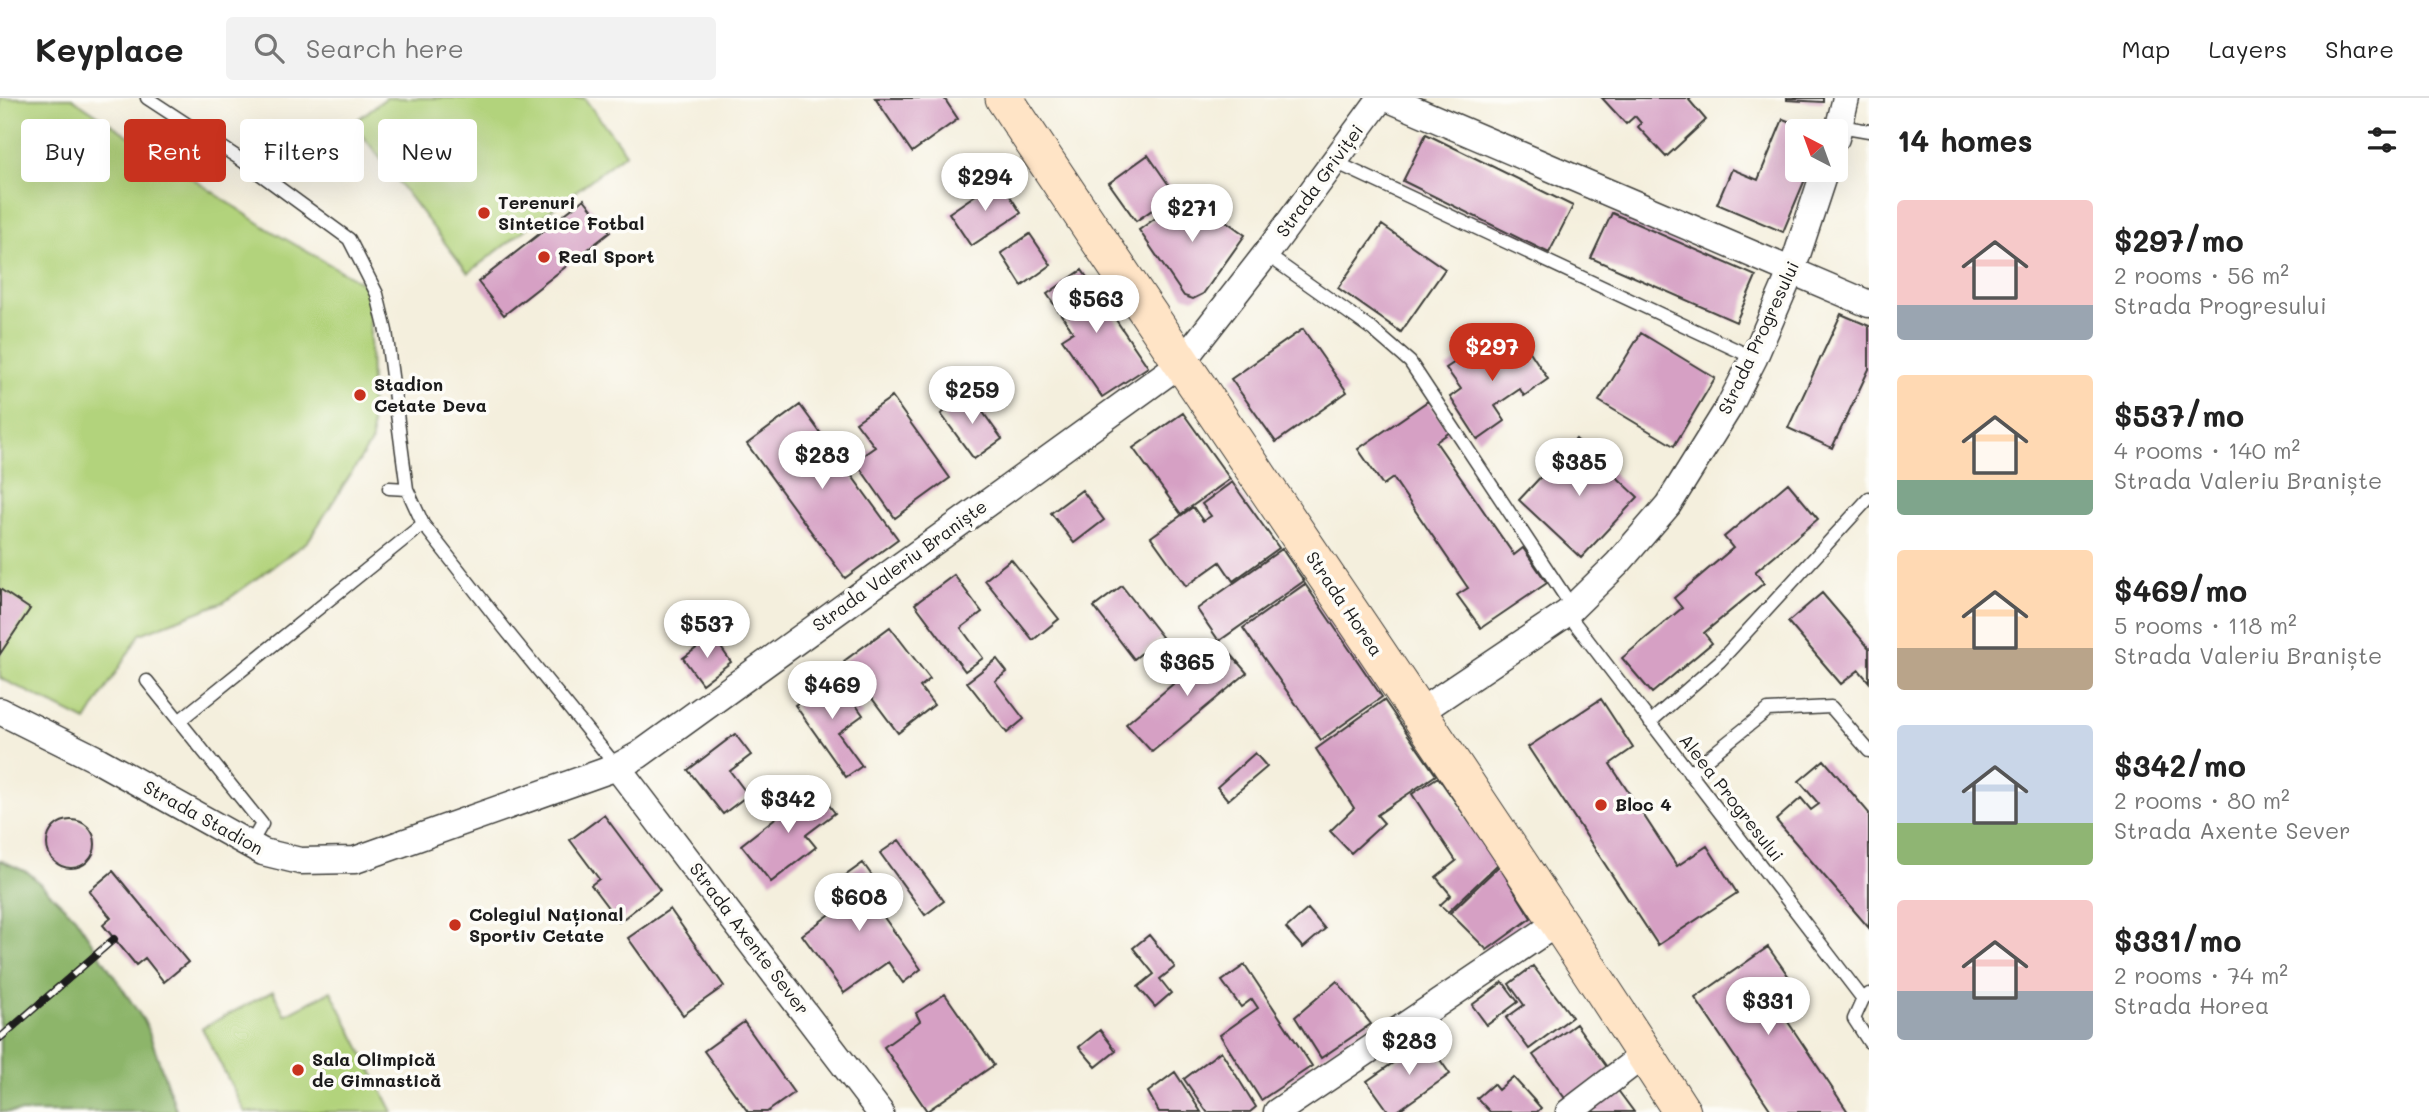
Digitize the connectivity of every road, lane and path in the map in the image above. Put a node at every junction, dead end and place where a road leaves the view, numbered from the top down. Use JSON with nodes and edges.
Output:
{"nodes":[{"id":1,"x":147,"y":98,"type":"edge"},
{"id":2,"x":1004,"y":98,"type":"edge"},
{"id":3,"x":1381,"y":98,"type":"edge"},
{"id":4,"x":1387,"y":98,"type":"edge"},
{"id":5,"x":1846,"y":98,"type":"edge"},
{"id":6,"x":1841,"y":119,"type":"edge"},
{"id":7,"x":1869,"y":131,"type":"edge"},
{"id":8,"x":1848,"y":132,"type":"edge"},
{"id":9,"x":1335,"y":162,"type":"junction"},
{"id":10,"x":1821,"y":182,"type":"edge"},
{"id":11,"x":1266,"y":254,"type":"junction"},
{"id":12,"x":1792,"y":271,"type":"junction"},
{"id":13,"x":1869,"y":304,"type":"edge"},
{"id":14,"x":1754,"y":358,"type":"junction"},
{"id":15,"x":1181,"y":363,"type":"junction"},
{"id":16,"x":389,"y":488,"type":"dead end"},
{"id":17,"x":407,"y":489,"type":"junction"},
{"id":18,"x":1869,"y":498,"type":"edge"},
{"id":19,"x":423,"y":524,"type":"junction"},
{"id":20,"x":1569,"y":610,"type":"junction"},
{"id":21,"x":147,"y":681,"type":"dead end"},
{"id":22,"x":0,"y":711,"type":"edge"},
{"id":23,"x":1418,"y":713,"type":"junction"},
{"id":24,"x":178,"y":720,"type":"junction"},
{"id":25,"x":1650,"y":722,"type":"junction"},
{"id":26,"x":1869,"y":751,"type":"edge"},
{"id":27,"x":617,"y":767,"type":"junction"},
{"id":28,"x":1689,"y":773,"type":"junction"},
{"id":29,"x":250,"y":845,"type":"junction"},
{"id":30,"x":1557,"y":923,"type":"junction"},
{"id":31,"x":1866,"y":996,"type":"edge"},
{"id":32,"x":1869,"y":1042,"type":"edge"},
{"id":33,"x":1645,"y":1054,"type":"junction"},
{"id":34,"x":880,"y":1112,"type":"edge"},
{"id":35,"x":1277,"y":1112,"type":"edge"},
{"id":36,"x":1569,"y":1112,"type":"edge"},
{"id":37,"x":1682,"y":1112,"type":"edge"}],
"edges":[{"from":1,"to":17,"type":"lane"},
{"from":2,"to":15,"type":"main road","name":"Strada Horea"},
{"from":3,"to":9,"type":"street","name":"Strada Griviței"},
{"from":4,"to":12,"type":"street"},
{"from":5,"to":6,"type":"street"},
{"from":7,"to":8,"type":"lane"},
{"from":9,"to":11,"type":"street","name":"Strada Griviței"},
{"from":9,"to":14,"type":"lane"},
{"from":10,"to":12,"type":"street","name":"Strada Progresului"},
{"from":11,"to":15,"type":"street","name":"Strada Griviței"},
{"from":11,"to":20,"type":"lane","name":"Aleea Progresului"},
{"from":12,"to":13,"type":"street"},
{"from":12,"to":14,"type":"street","name":"Strada Progresului"},
{"from":14,"to":20,"type":"street","name":"Strada Progresului"},
{"from":15,"to":23,"type":"main road","name":"Strada Horea"},
{"from":15,"to":27,"type":"street","name":"Strada Valeriu Braniște"},
{"from":16,"to":17,"type":"lane"},
{"from":17,"to":19,"type":"lane"},
{"from":18,"to":25,"type":"lane"},
{"from":19,"to":24,"type":"lane"},
{"from":19,"to":27,"type":"lane"},
{"from":20,"to":23,"type":"street","name":"Strada Progresului"},
{"from":20,"to":25,"type":"lane","name":"Aleea Progresului"},
{"from":21,"to":24,"type":"lane"},
{"from":22,"to":29,"type":"street","name":"Strada Stadion"},
{"from":23,"to":30,"type":"main road","name":"Strada Horea"},
{"from":24,"to":29,"type":"lane"},
{"from":25,"to":28,"type":"lane","name":"Aleea Progresului"},
{"from":26,"to":28,"type":"lane"},
{"from":27,"to":29,"type":"street","name":"Strada Stadion"},
{"from":27,"to":34,"type":"street","name":"Strada Axente Sever"},
{"from":28,"to":31,"type":"lane","name":"Aleea Progresului"},
{"from":30,"to":33,"type":"main road","name":"Strada Horea"},
{"from":30,"to":35,"type":"street"},
{"from":31,"to":32,"type":"lane"},
{"from":33,"to":36,"type":"street"},
{"from":33,"to":37,"type":"main road","name":"Strada Horea"}]}
